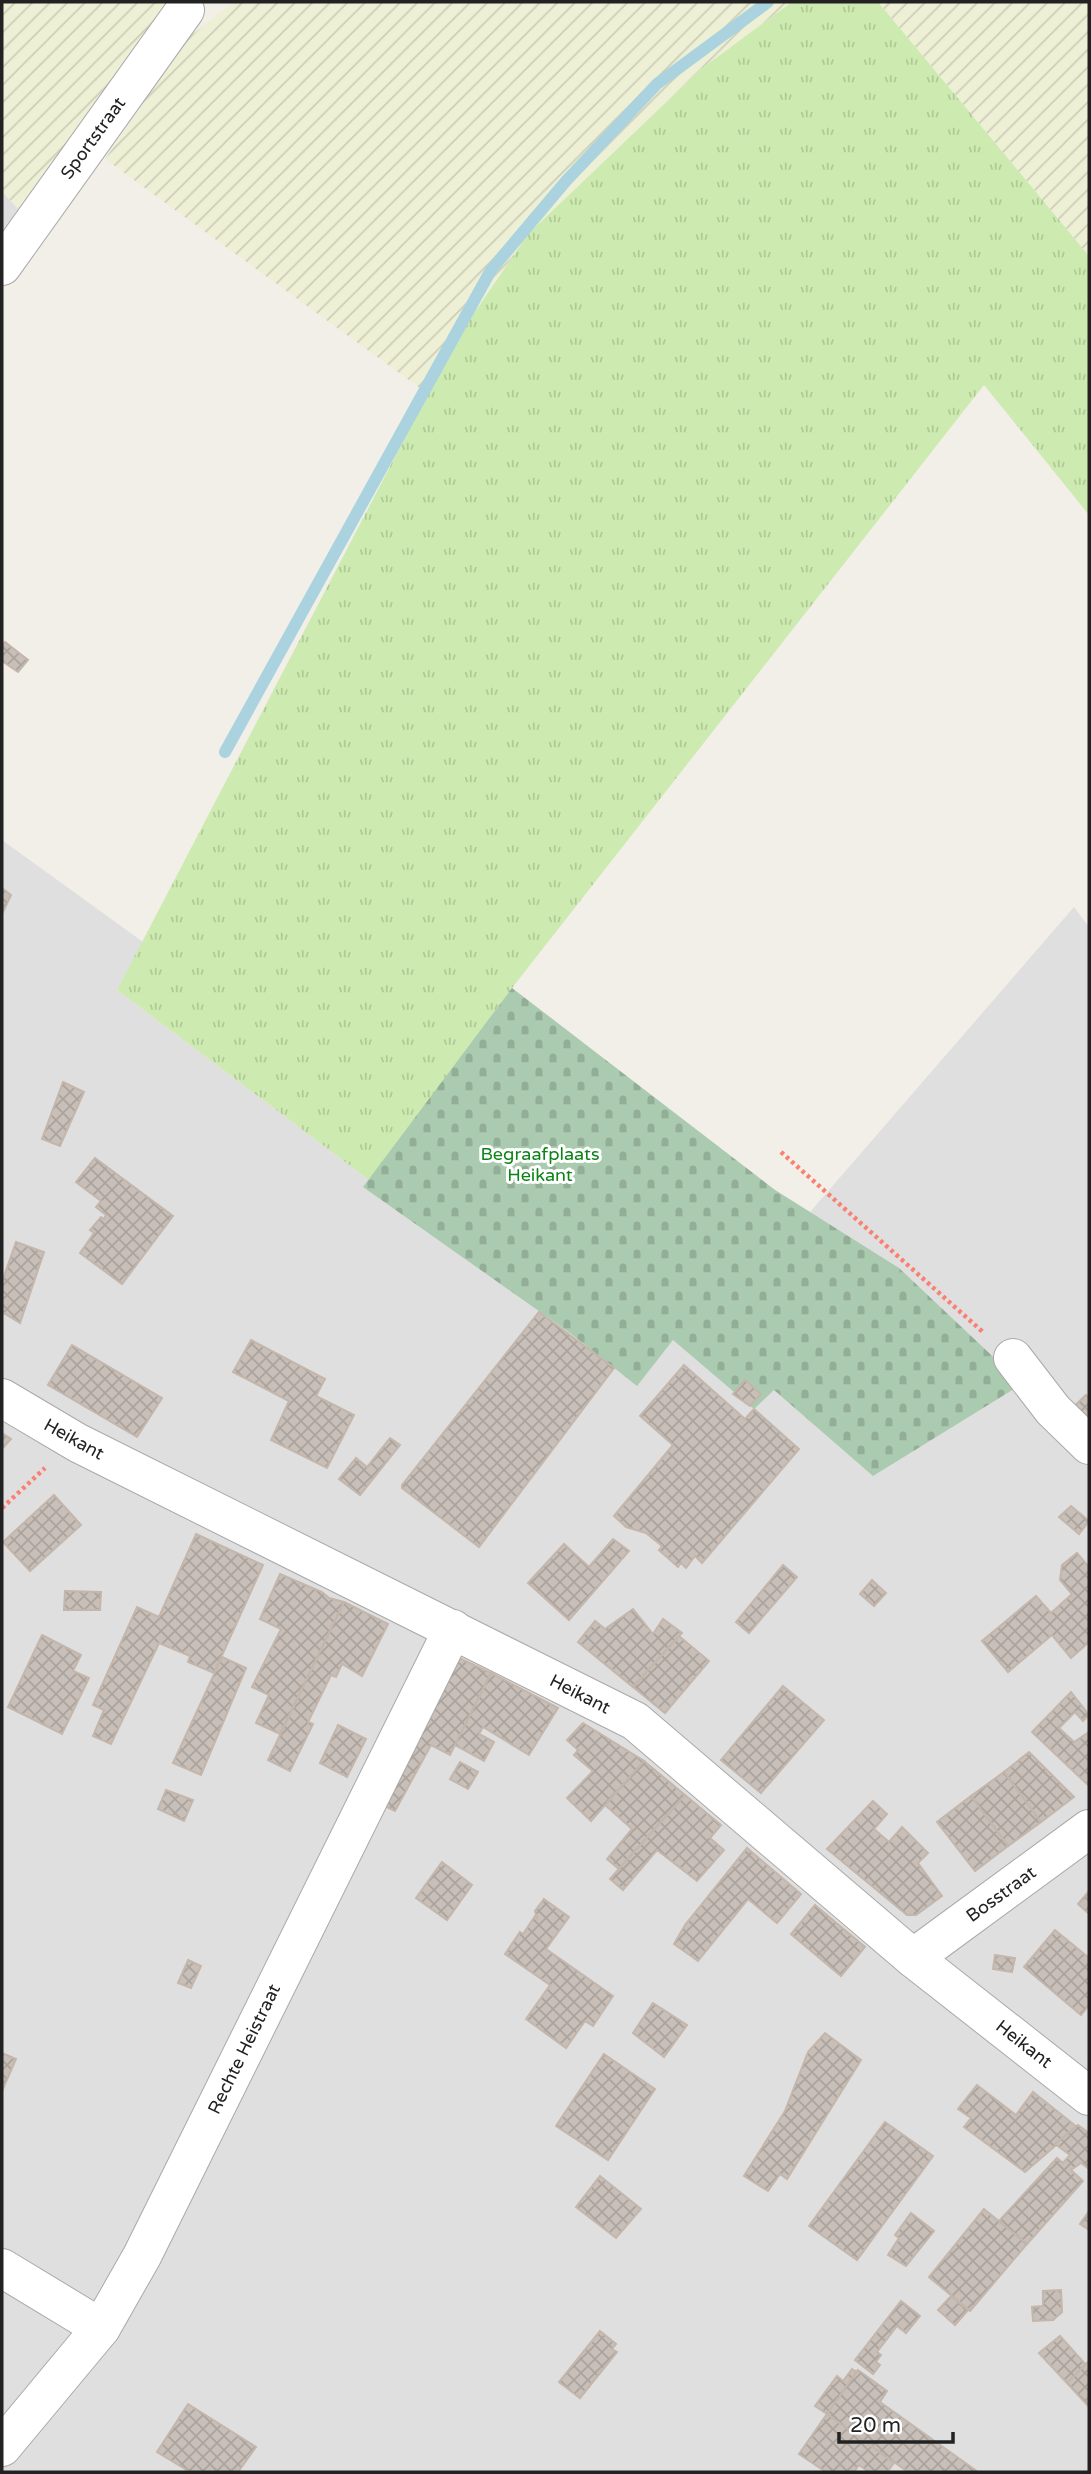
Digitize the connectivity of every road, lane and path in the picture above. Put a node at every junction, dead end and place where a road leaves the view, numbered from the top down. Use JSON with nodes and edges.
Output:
{"nodes":[{"id":1,"x":185,"y":10,"type":"dead end"},
{"id":2,"x":2,"y":266,"type":"edge"},
{"id":3,"x":780,"y":1153,"type":"dead end"},
{"id":4,"x":1013,"y":1358,"type":"joint"},
{"id":5,"x":2,"y":1398,"type":"edge"},
{"id":6,"x":75,"y":1441,"type":"junction"},
{"id":7,"x":1089,"y":1446,"type":"edge"},
{"id":8,"x":2,"y":1508,"type":"edge"},
{"id":9,"x":453,"y":1629,"type":"junction"},
{"id":10,"x":1089,"y":1829,"type":"edge"},
{"id":11,"x":914,"y":1958,"type":"junction"},
{"id":12,"x":1089,"y":2095,"type":"edge"},
{"id":13,"x":2,"y":2269,"type":"edge"},
{"id":14,"x":101,"y":2328,"type":"junction"},
{"id":15,"x":2,"y":2447,"type":"edge"}],
"edges":[{"from":1,"to":2,"type":"street","name":"Sportstraat"},
{"from":3,"to":4,"type":"path"},
{"from":4,"to":7,"type":"street"},
{"from":5,"to":6,"type":"street","name":"Heikant"},
{"from":6,"to":8,"type":"path"},
{"from":6,"to":9,"type":"street","name":"Heikant"},
{"from":9,"to":11,"type":"street","name":"Heikant"},
{"from":9,"to":14,"type":"street","name":"Rechte Heistraat"},
{"from":10,"to":11,"type":"street","name":"Bosstraat"},
{"from":11,"to":12,"type":"street","name":"Heikant"},
{"from":13,"to":14,"type":"street"},
{"from":14,"to":15,"type":"street","name":"Rechte Heistraat"}]}
